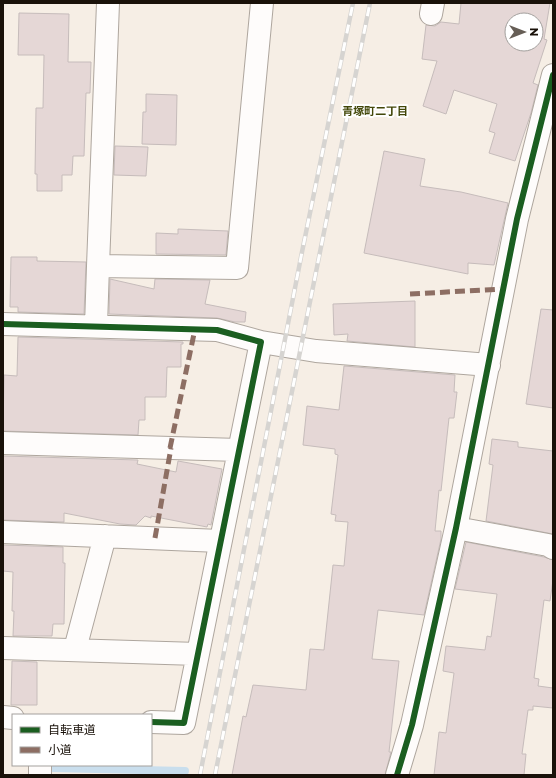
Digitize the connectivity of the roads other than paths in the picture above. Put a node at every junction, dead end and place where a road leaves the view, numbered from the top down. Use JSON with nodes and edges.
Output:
{"nodes":[{"id":1,"x":108,"y":3,"type":"edge"},
{"id":2,"x":262,"y":3,"type":"edge"},
{"id":3,"x":553,"y":75,"type":"edge"},
{"id":4,"x":98,"y":266,"type":"junction"},
{"id":5,"x":3,"y":324,"type":"edge"},
{"id":6,"x":96,"y":326,"type":"junction"},
{"id":7,"x":261,"y":342,"type":"junction"},
{"id":8,"x":488,"y":365,"type":"junction"},
{"id":9,"x":3,"y":443,"type":"edge"},
{"id":10,"x":239,"y":450,"type":"junction"},
{"id":11,"x":456,"y":528,"type":"junction"},
{"id":12,"x":3,"y":532,"type":"edge"},
{"id":13,"x":105,"y":536,"type":"junction"},
{"id":14,"x":220,"y":541,"type":"junction"},
{"id":15,"x":553,"y":548,"type":"edge"},
{"id":16,"x":3,"y":648,"type":"edge"},
{"id":17,"x":75,"y":649,"type":"junction"},
{"id":18,"x":198,"y":654,"type":"junction"},
{"id":19,"x":152,"y":722,"type":"edge"},
{"id":20,"x":397,"y":775,"type":"edge"}],
"edges":[{"from":1,"to":4,"type":"street"},
{"from":2,"to":4,"type":"street"},
{"from":3,"to":8,"type":"street"},
{"from":4,"to":6,"type":"street"},
{"from":5,"to":6,"type":"street"},
{"from":6,"to":7,"type":"street"},
{"from":7,"to":8,"type":"street"},
{"from":7,"to":10,"type":"street"},
{"from":8,"to":11,"type":"street"},
{"from":9,"to":10,"type":"street"},
{"from":10,"to":14,"type":"street"},
{"from":11,"to":15,"type":"street"},
{"from":11,"to":20,"type":"street"},
{"from":12,"to":13,"type":"street"},
{"from":13,"to":14,"type":"street"},
{"from":13,"to":17,"type":"street"},
{"from":14,"to":18,"type":"street"},
{"from":16,"to":17,"type":"street"},
{"from":17,"to":18,"type":"street"},
{"from":18,"to":19,"type":"street"}]}
